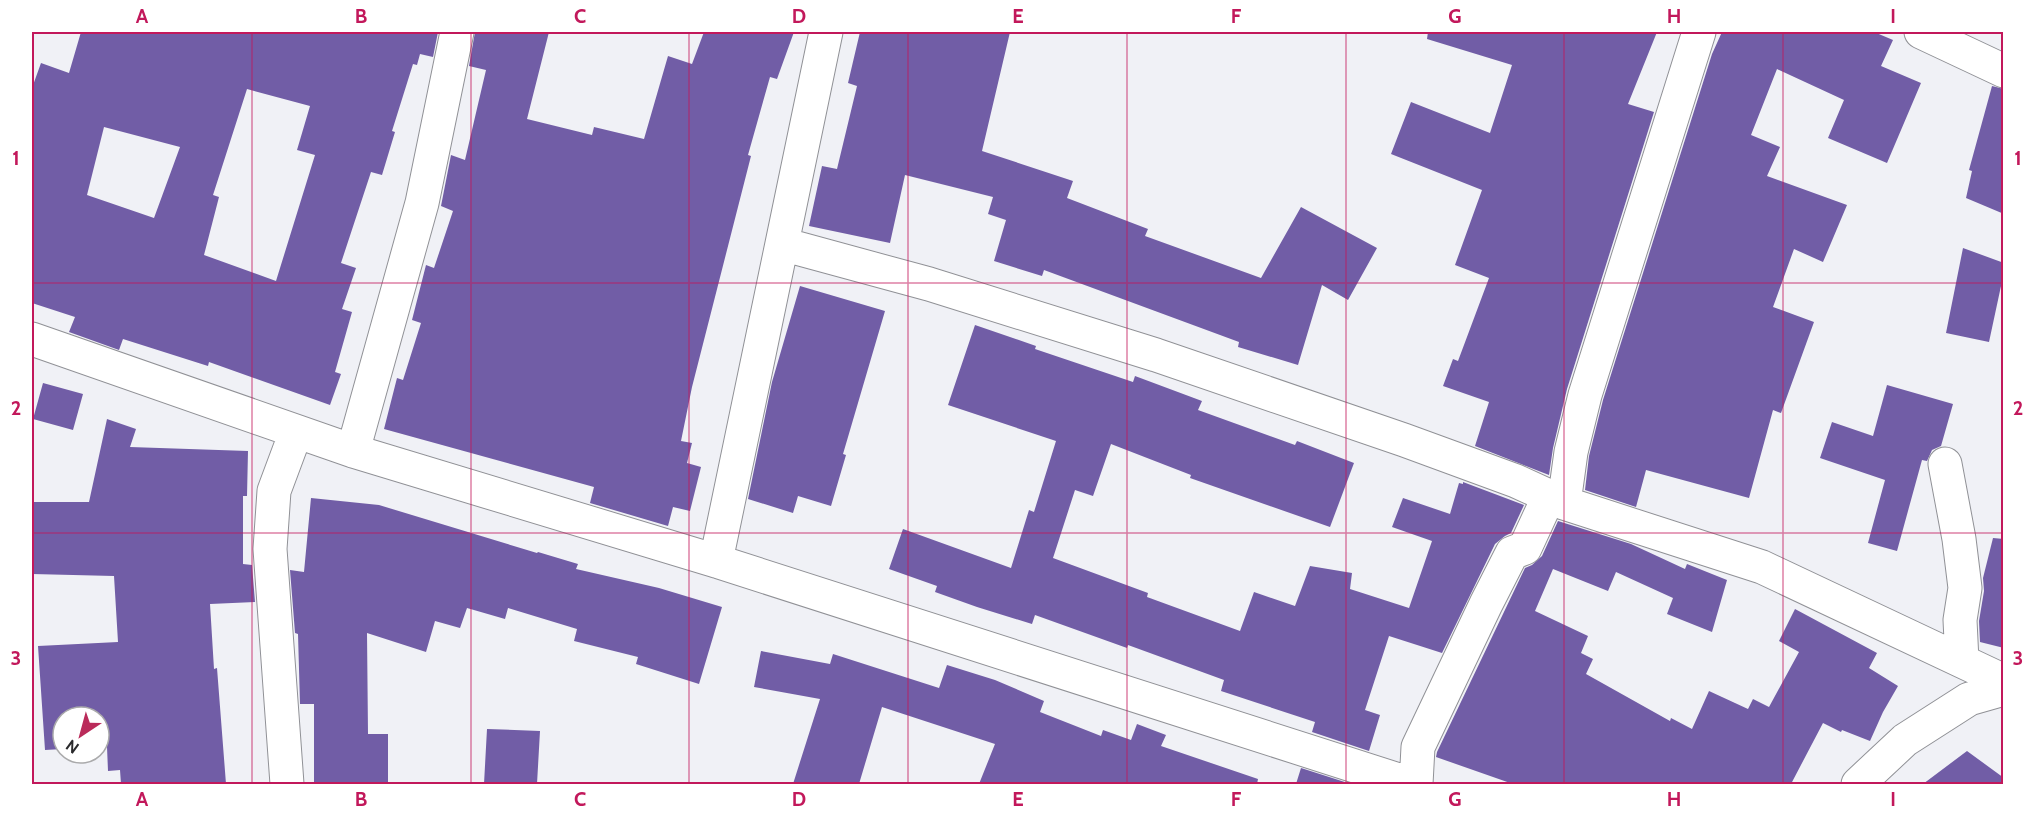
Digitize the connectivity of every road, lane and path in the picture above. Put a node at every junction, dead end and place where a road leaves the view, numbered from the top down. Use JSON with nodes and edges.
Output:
{"nodes":[{"id":1,"x":457,"y":32,"type":"edge"},
{"id":2,"x":826,"y":32,"type":"edge"},
{"id":3,"x":1699,"y":32,"type":"edge"},
{"id":4,"x":1922,"y":32,"type":"edge"},
{"id":5,"x":2004,"y":71,"type":"edge"},
{"id":6,"x":782,"y":243,"type":"junction"},
{"id":7,"x":32,"y":339,"type":"edge"},
{"id":8,"x":296,"y":432,"type":"junction"},
{"id":9,"x":353,"y":451,"type":"junction"},
{"id":10,"x":1945,"y":464,"type":"dead end"},
{"id":11,"x":1556,"y":499,"type":"junction"},
{"id":12,"x":716,"y":561,"type":"junction"},
{"id":13,"x":1962,"y":661,"type":"junction"},
{"id":14,"x":2004,"y":681,"type":"edge"},
{"id":15,"x":2004,"y":689,"type":"edge"},
{"id":16,"x":287,"y":784,"type":"edge"},
{"id":17,"x":1414,"y":784,"type":"edge"},
{"id":18,"x":1858,"y":784,"type":"edge"}],
"edges":[{"from":1,"to":9,"type":"street"},
{"from":2,"to":6,"type":"street"},
{"from":3,"to":11,"type":"street"},
{"from":4,"to":5,"type":"street"},
{"from":6,"to":11,"type":"street"},
{"from":6,"to":12,"type":"street"},
{"from":7,"to":8,"type":"street"},
{"from":8,"to":9,"type":"street"},
{"from":8,"to":16,"type":"street"},
{"from":9,"to":12,"type":"street"},
{"from":10,"to":13,"type":"street"},
{"from":11,"to":13,"type":"street"},
{"from":11,"to":17,"type":"street"},
{"from":12,"to":17,"type":"street"},
{"from":13,"to":14,"type":"street"},
{"from":15,"to":18,"type":"street"}]}
